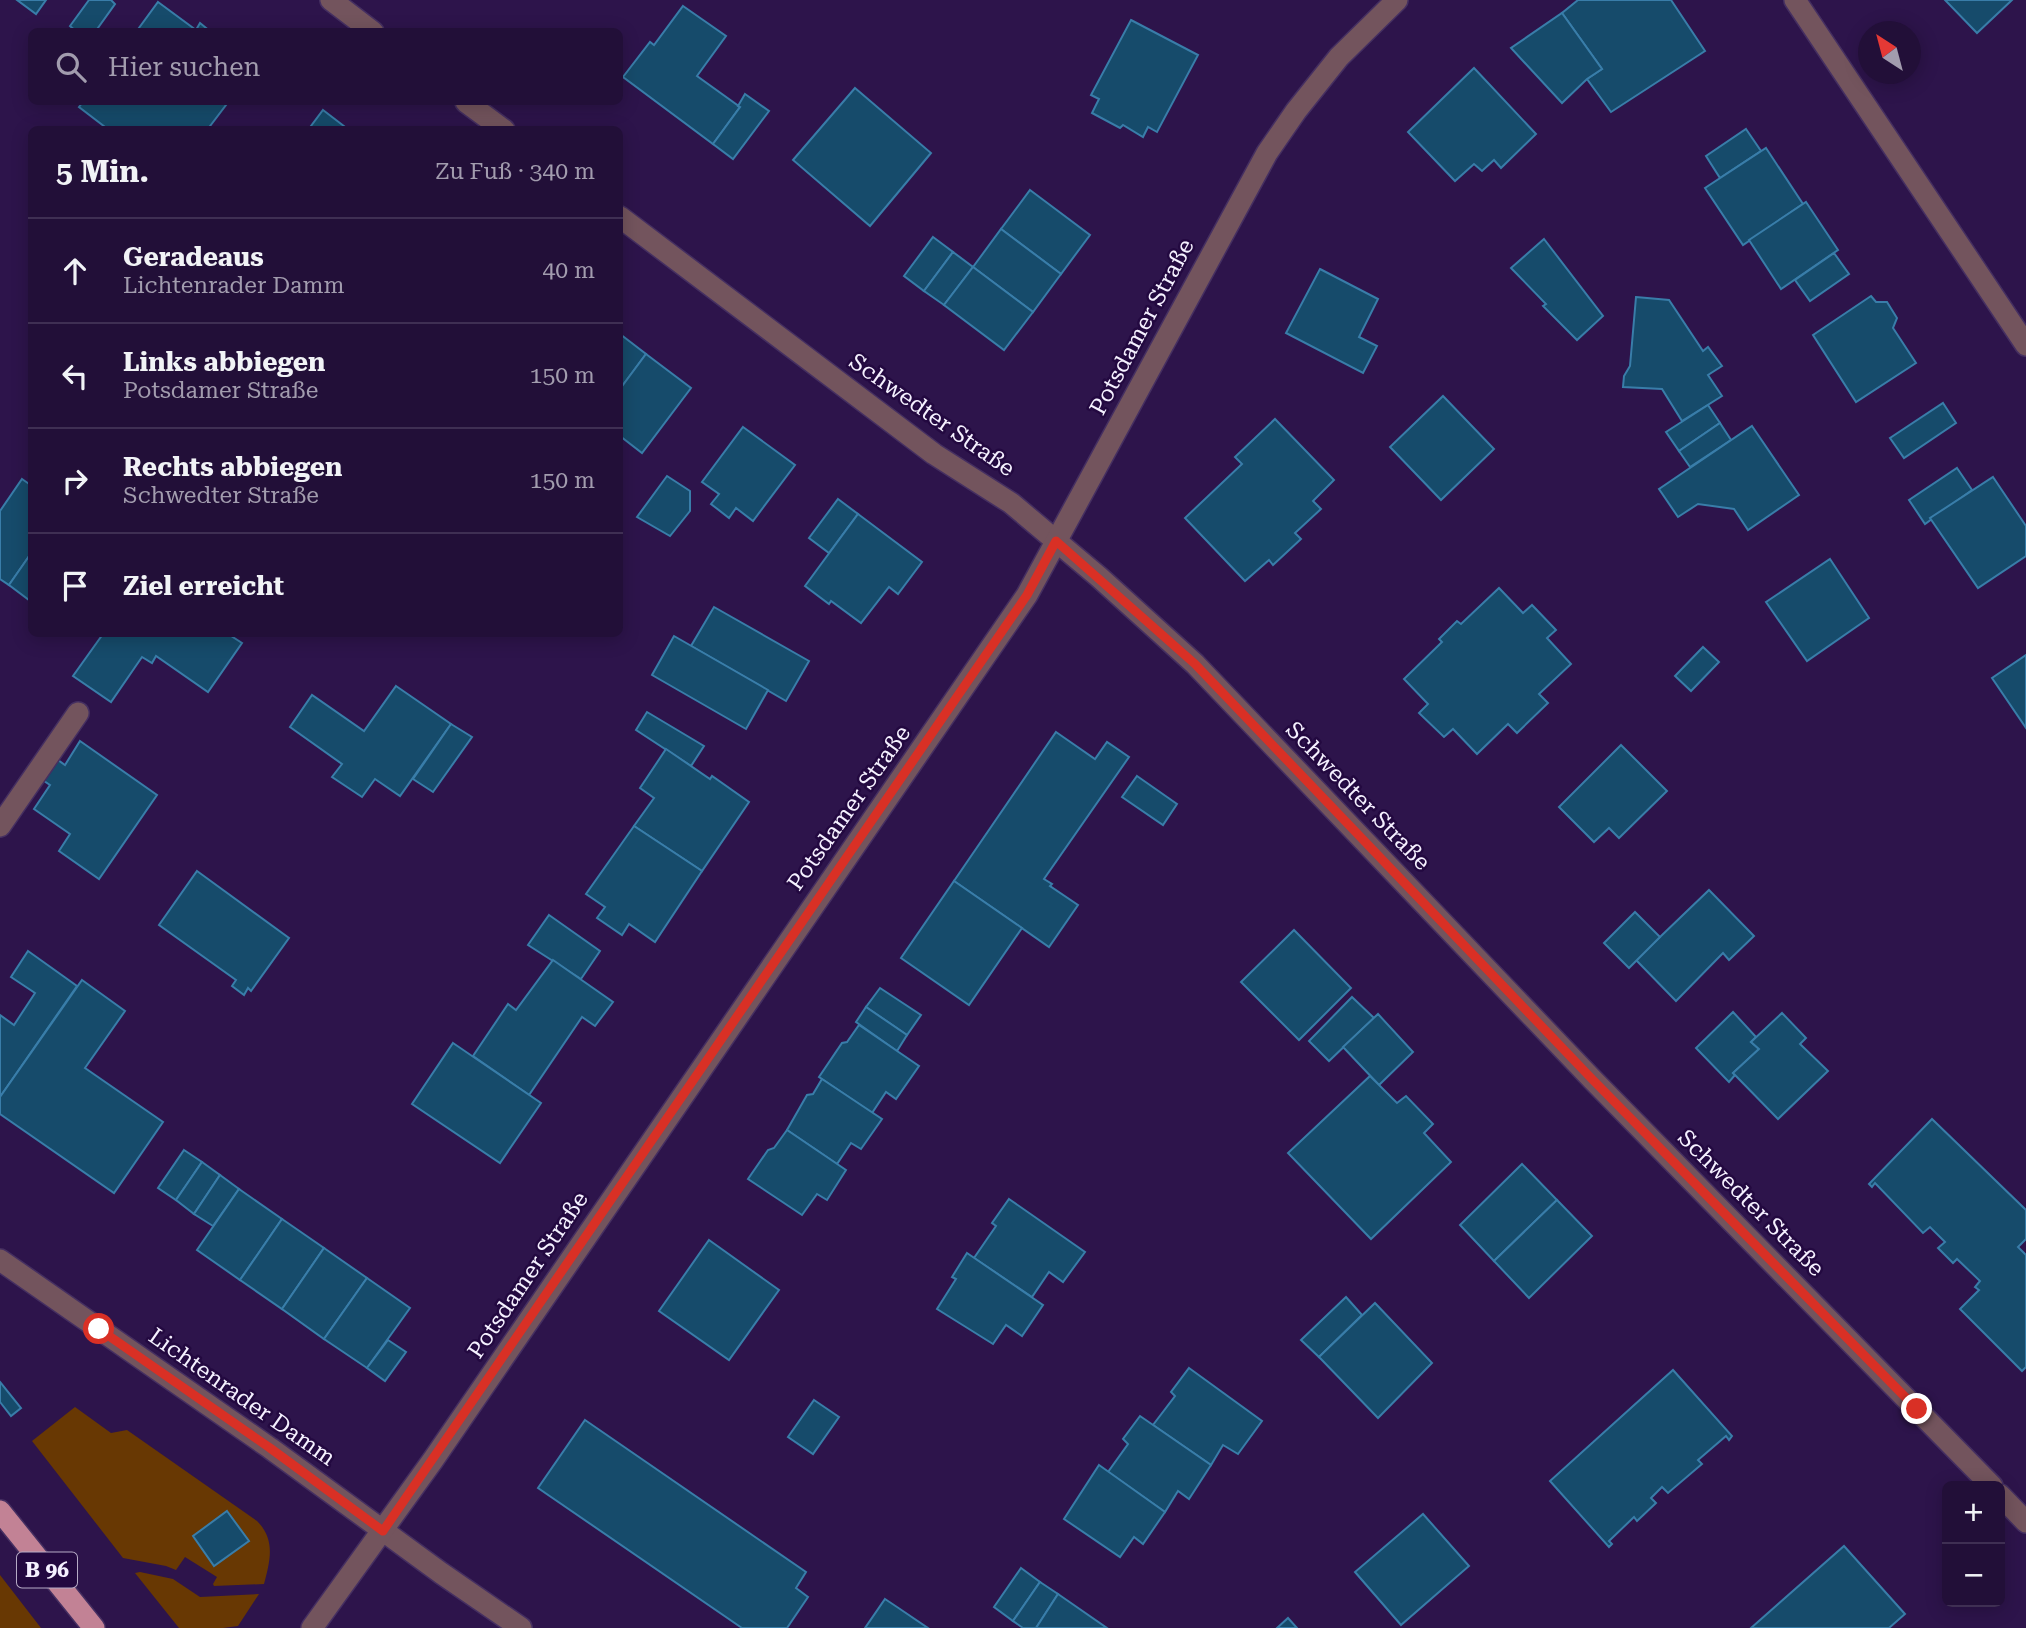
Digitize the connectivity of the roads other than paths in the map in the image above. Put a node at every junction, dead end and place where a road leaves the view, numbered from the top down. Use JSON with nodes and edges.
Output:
{"nodes":[{"id":1,"x":331,"y":0,"type":"edge"},
{"id":2,"x":1397,"y":0,"type":"edge"},
{"id":3,"x":1795,"y":0,"type":"edge"},
{"id":4,"x":368,"y":28,"type":"edge"},
{"id":5,"x":470,"y":105,"type":"edge"},
{"id":6,"x":498,"y":126,"type":"edge"},
{"id":7,"x":623,"y":219,"type":"edge"},
{"id":8,"x":2026,"y":345,"type":"edge"},
{"id":9,"x":1056,"y":541,"type":"junction"},
{"id":10,"x":78,"y":713,"type":"dead end"},
{"id":11,"x":1,"y":821,"type":"edge"},
{"id":12,"x":0,"y":1260,"type":"edge"},
{"id":13,"x":1987,"y":1481,"type":"edge"},
{"id":14,"x":2005,"y":1500,"type":"edge"},
{"id":15,"x":0,"y":1511,"type":"edge"},
{"id":16,"x":2026,"y":1522,"type":"edge"},
{"id":17,"x":383,"y":1531,"type":"junction"},
{"id":18,"x":94,"y":1628,"type":"edge"},
{"id":19,"x":312,"y":1628,"type":"edge"},
{"id":20,"x":521,"y":1628,"type":"edge"}],
"edges":[{"from":1,"to":4,"type":"street"},
{"from":2,"to":9,"type":"street","name":"Potsdamer Straße"},
{"from":3,"to":8,"type":"street"},
{"from":5,"to":6,"type":"street"},
{"from":7,"to":9,"type":"street","name":"Schwedter Straße"},
{"from":9,"to":13,"type":"street","name":"Schwedter Straße"},
{"from":9,"to":17,"type":"street","name":"Potsdamer Straße"},
{"from":10,"to":11,"type":"street"},
{"from":12,"to":17,"type":"street","name":"Lichtenrader Damm"},
{"from":14,"to":16,"type":"street"},
{"from":15,"to":18,"type":"main road","number":"B 96"},
{"from":17,"to":19,"type":"street","name":"Potsdamer Straße"},
{"from":17,"to":20,"type":"street","name":"Lichtenrader Damm"}]}
